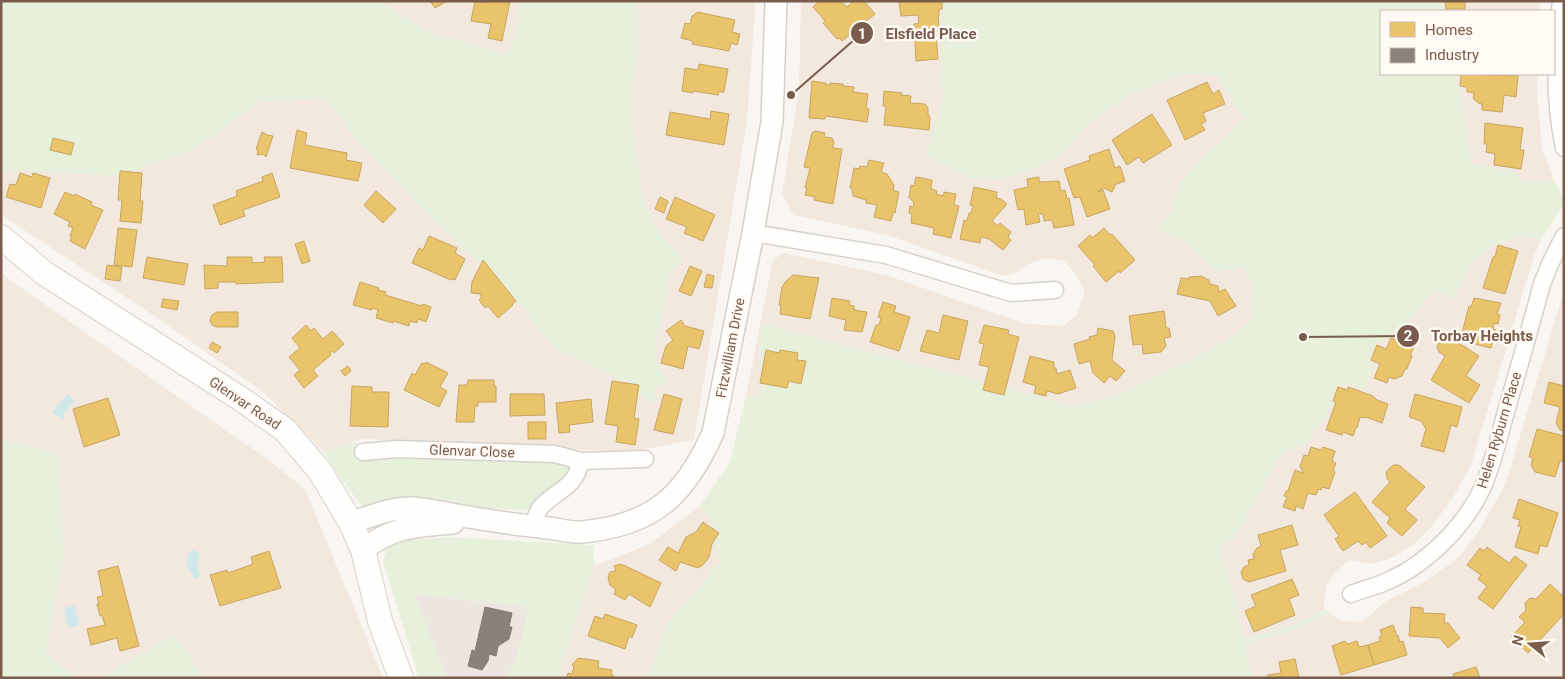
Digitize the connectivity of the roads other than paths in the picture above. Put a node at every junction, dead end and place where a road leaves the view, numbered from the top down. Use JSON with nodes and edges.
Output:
{"nodes":[{"id":1,"x":776,"y":1,"type":"edge"},
{"id":2,"x":1561,"y":1,"type":"edge"},
{"id":3,"x":1564,"y":148,"type":"edge"},
{"id":4,"x":753,"y":233,"type":"junction"},
{"id":5,"x":1,"y":236,"type":"edge"},
{"id":6,"x":1564,"y":236,"type":"edge"},
{"id":7,"x":1055,"y":290,"type":"dead end"},
{"id":8,"x":362,"y":452,"type":"dead end"},
{"id":9,"x":645,"y":459,"type":"dead end"},
{"id":10,"x":581,"y":461,"type":"junction"},
{"id":11,"x":493,"y":521,"type":"junction"},
{"id":12,"x":351,"y":524,"type":"junction"},
{"id":13,"x":532,"y":526,"type":"junction"},
{"id":14,"x":363,"y":550,"type":"junction"},
{"id":15,"x":1351,"y":594,"type":"dead end"},
{"id":16,"x":401,"y":678,"type":"edge"}],
"edges":[{"from":1,"to":4,"type":"street","name":"Fitzwilliam Drive"},
{"from":2,"to":3,"type":"street"},
{"from":4,"to":7,"type":"street"},
{"from":4,"to":13,"type":"street","name":"Fitzwilliam Drive"},
{"from":5,"to":12,"type":"main road","name":"Glenvar Road"},
{"from":6,"to":15,"type":"street","name":"Helen Ryburn Place"},
{"from":8,"to":10,"type":"street","name":"Glenvar Close"},
{"from":9,"to":10,"type":"street","name":"Glenvar Close"},
{"from":10,"to":13,"type":"street"},
{"from":11,"to":12,"type":"street","name":"Fitzwilliam Drive"},
{"from":11,"to":13,"type":"street","name":"Fitzwilliam Drive"},
{"from":11,"to":14,"type":"street","name":"Fitzwilliam Drive"},
{"from":12,"to":14,"type":"main road","name":"Glenvar Road"},
{"from":14,"to":16,"type":"main road","name":"Glenvar Road"}]}
